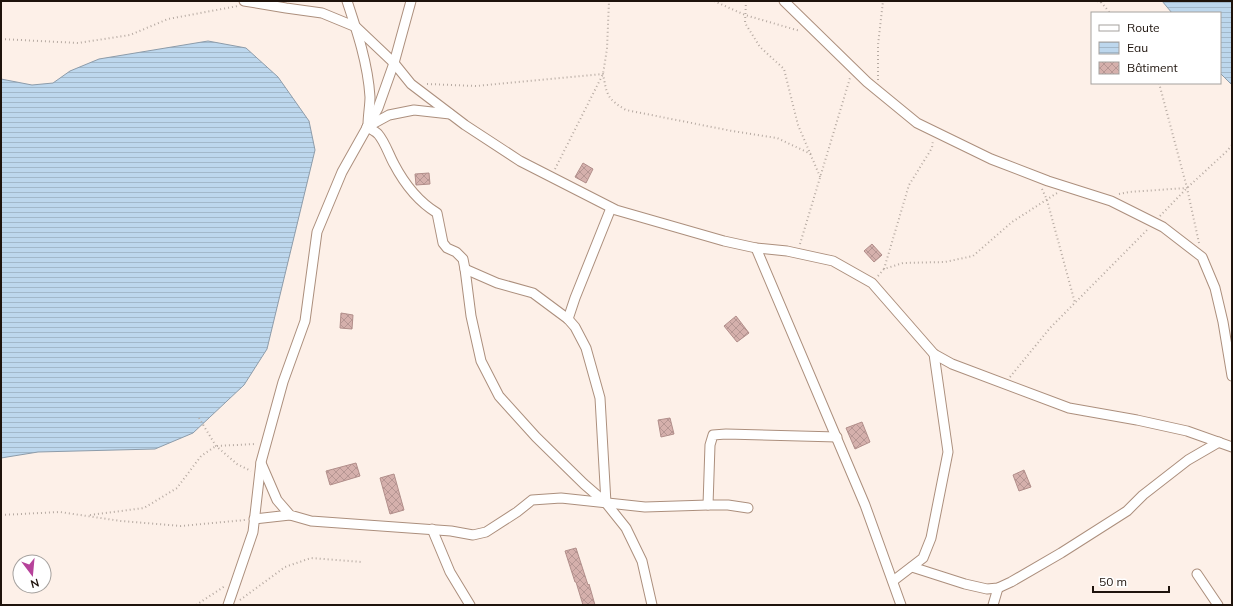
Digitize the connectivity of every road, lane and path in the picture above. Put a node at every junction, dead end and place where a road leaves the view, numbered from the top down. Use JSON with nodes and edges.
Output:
{"nodes":[{"id":1,"x":347,"y":1,"type":"edge"},
{"id":2,"x":411,"y":1,"type":"edge"},
{"id":3,"x":609,"y":1,"type":"edge"},
{"id":4,"x":714,"y":1,"type":"edge"},
{"id":5,"x":746,"y":1,"type":"edge"},
{"id":6,"x":784,"y":1,"type":"edge"},
{"id":7,"x":883,"y":1,"type":"edge"},
{"id":8,"x":1099,"y":1,"type":"edge"},
{"id":9,"x":241,"y":3,"type":"edge"},
{"id":10,"x":1109,"y":12,"type":"edge"},
{"id":11,"x":745,"y":15,"type":"junction"},
{"id":12,"x":356,"y":27,"type":"junction"},
{"id":13,"x":806,"y":32,"type":"dead end"},
{"id":14,"x":1,"y":39,"type":"edge"},
{"id":15,"x":394,"y":63,"type":"junction"},
{"id":16,"x":853,"y":69,"type":"junction"},
{"id":17,"x":603,"y":74,"type":"junction"},
{"id":18,"x":411,"y":84,"type":"junction"},
{"id":19,"x":1159,"y":84,"type":"edge"},
{"id":20,"x":878,"y":91,"type":"junction"},
{"id":21,"x":450,"y":114,"type":"junction"},
{"id":22,"x":367,"y":127,"type":"junction"},
{"id":23,"x":933,"y":131,"type":"junction"},
{"id":24,"x":1232,"y":145,"type":"edge"},
{"id":25,"x":811,"y":154,"type":"junction"},
{"id":26,"x":1036,"y":176,"type":"junction"},
{"id":27,"x":551,"y":178,"type":"junction"},
{"id":28,"x":821,"y":179,"type":"junction"},
{"id":29,"x":1067,"y":187,"type":"junction"},
{"id":30,"x":1187,"y":188,"type":"junction"},
{"id":31,"x":1103,"y":199,"type":"junction"},
{"id":32,"x":1047,"y":200,"type":"junction"},
{"id":33,"x":611,"y":208,"type":"junction"},
{"id":34,"x":1154,"y":222,"type":"junction"},
{"id":35,"x":756,"y":248,"type":"junction"},
{"id":36,"x":798,"y":253,"type":"junction"},
{"id":37,"x":1202,"y":257,"type":"junction"},
{"id":38,"x":466,"y":269,"type":"junction"},
{"id":39,"x":884,"y":269,"type":"junction"},
{"id":40,"x":872,"y":283,"type":"junction"},
{"id":41,"x":1075,"y":303,"type":"junction"},
{"id":42,"x":568,"y":319,"type":"junction"},
{"id":43,"x":934,"y":354,"type":"junction"},
{"id":44,"x":1232,"y":376,"type":"edge"},
{"id":45,"x":1005,"y":384,"type":"junction"},
{"id":46,"x":199,"y":418,"type":"dead end"},
{"id":47,"x":837,"y":437,"type":"junction"},
{"id":48,"x":1219,"y":442,"type":"junction"},
{"id":49,"x":266,"y":443,"type":"junction"},
{"id":50,"x":216,"y":446,"type":"junction"},
{"id":51,"x":1232,"y":447,"type":"edge"},
{"id":52,"x":261,"y":462,"type":"junction"},
{"id":53,"x":259,"y":475,"type":"junction"},
{"id":54,"x":606,"y":503,"type":"junction"},
{"id":55,"x":708,"y":505,"type":"junction"},
{"id":56,"x":748,"y":508,"type":"dead end"},
{"id":57,"x":1,"y":515,"type":"edge"},
{"id":58,"x":290,"y":515,"type":"junction"},
{"id":59,"x":87,"y":516,"type":"junction"},
{"id":60,"x":254,"y":519,"type":"junction"},
{"id":61,"x":432,"y":530,"type":"junction"},
{"id":62,"x":362,"y":562,"type":"dead end"},
{"id":63,"x":912,"y":567,"type":"junction"},
{"id":64,"x":1197,"y":574,"type":"dead end"},
{"id":65,"x":238,"y":577,"type":"junction"},
{"id":66,"x":893,"y":581,"type":"junction"},
{"id":67,"x":998,"y":588,"type":"junction"},
{"id":68,"x":239,"y":601,"type":"dead end"},
{"id":69,"x":899,"y":604,"type":"edge"},
{"id":70,"x":196,"y":605,"type":"edge"},
{"id":71,"x":228,"y":605,"type":"edge"},
{"id":72,"x":470,"y":605,"type":"edge"},
{"id":73,"x":652,"y":605,"type":"edge"},
{"id":74,"x":994,"y":605,"type":"edge"},
{"id":75,"x":1218,"y":605,"type":"edge"}],
"edges":[{"from":1,"to":12,"type":"street"},
{"from":2,"to":15,"type":"street"},
{"from":3,"to":17,"type":"path"},
{"from":4,"to":11,"type":"path"},
{"from":5,"to":11,"type":"path"},
{"from":6,"to":16,"type":"street"},
{"from":7,"to":20,"type":"path"},
{"from":8,"to":10,"type":"path"},
{"from":9,"to":12,"type":"street"},
{"from":9,"to":14,"type":"path"},
{"from":11,"to":13,"type":"path"},
{"from":11,"to":25,"type":"path"},
{"from":12,"to":15,"type":"street"},
{"from":12,"to":22,"type":"street"},
{"from":15,"to":18,"type":"street"},
{"from":15,"to":22,"type":"street"},
{"from":16,"to":20,"type":"street"},
{"from":16,"to":28,"type":"path"},
{"from":17,"to":18,"type":"path"},
{"from":17,"to":25,"type":"path"},
{"from":17,"to":27,"type":"path"},
{"from":18,"to":21,"type":"street"},
{"from":19,"to":30,"type":"path"},
{"from":20,"to":23,"type":"street"},
{"from":21,"to":22,"type":"street"},
{"from":21,"to":27,"type":"street"},
{"from":22,"to":38,"type":"street"},
{"from":22,"to":49,"type":"street"},
{"from":23,"to":26,"type":"street"},
{"from":23,"to":39,"type":"path"},
{"from":24,"to":30,"type":"path"},
{"from":25,"to":28,"type":"path"},
{"from":26,"to":29,"type":"street"},
{"from":26,"to":32,"type":"path"},
{"from":27,"to":33,"type":"street"},
{"from":28,"to":36,"type":"path"},
{"from":29,"to":31,"type":"street"},
{"from":29,"to":32,"type":"path"},
{"from":30,"to":31,"type":"path"},
{"from":30,"to":34,"type":"path"},
{"from":30,"to":37,"type":"path"},
{"from":31,"to":34,"type":"street"},
{"from":32,"to":39,"type":"path"},
{"from":32,"to":41,"type":"path"},
{"from":33,"to":35,"type":"street"},
{"from":33,"to":42,"type":"street"},
{"from":34,"to":37,"type":"street"},
{"from":34,"to":41,"type":"path"},
{"from":35,"to":36,"type":"street"},
{"from":35,"to":47,"type":"street"},
{"from":36,"to":40,"type":"street"},
{"from":37,"to":44,"type":"street"},
{"from":38,"to":42,"type":"street"},
{"from":38,"to":54,"type":"street"},
{"from":39,"to":40,"type":"path"},
{"from":40,"to":43,"type":"street"},
{"from":41,"to":45,"type":"path"},
{"from":42,"to":54,"type":"street"},
{"from":43,"to":45,"type":"street"},
{"from":43,"to":63,"type":"street"},
{"from":45,"to":48,"type":"street"},
{"from":46,"to":50,"type":"path"},
{"from":47,"to":55,"type":"street"},
{"from":47,"to":66,"type":"street"},
{"from":48,"to":51,"type":"street"},
{"from":48,"to":67,"type":"street"},
{"from":49,"to":50,"type":"path"},
{"from":49,"to":52,"type":"street"},
{"from":50,"to":53,"type":"path"},
{"from":50,"to":59,"type":"path"},
{"from":52,"to":53,"type":"street"},
{"from":52,"to":58,"type":"street"},
{"from":53,"to":60,"type":"street"},
{"from":54,"to":55,"type":"street"},
{"from":54,"to":61,"type":"street"},
{"from":54,"to":73,"type":"street"},
{"from":55,"to":56,"type":"street"},
{"from":57,"to":59,"type":"path"},
{"from":58,"to":60,"type":"street"},
{"from":58,"to":61,"type":"street"},
{"from":59,"to":60,"type":"path"},
{"from":60,"to":65,"type":"street"},
{"from":61,"to":72,"type":"street"},
{"from":62,"to":68,"type":"path"},
{"from":63,"to":66,"type":"street"},
{"from":63,"to":67,"type":"street"},
{"from":64,"to":75,"type":"street"},
{"from":65,"to":70,"type":"path"},
{"from":65,"to":71,"type":"street"},
{"from":66,"to":69,"type":"street"},
{"from":67,"to":74,"type":"street"}]}
